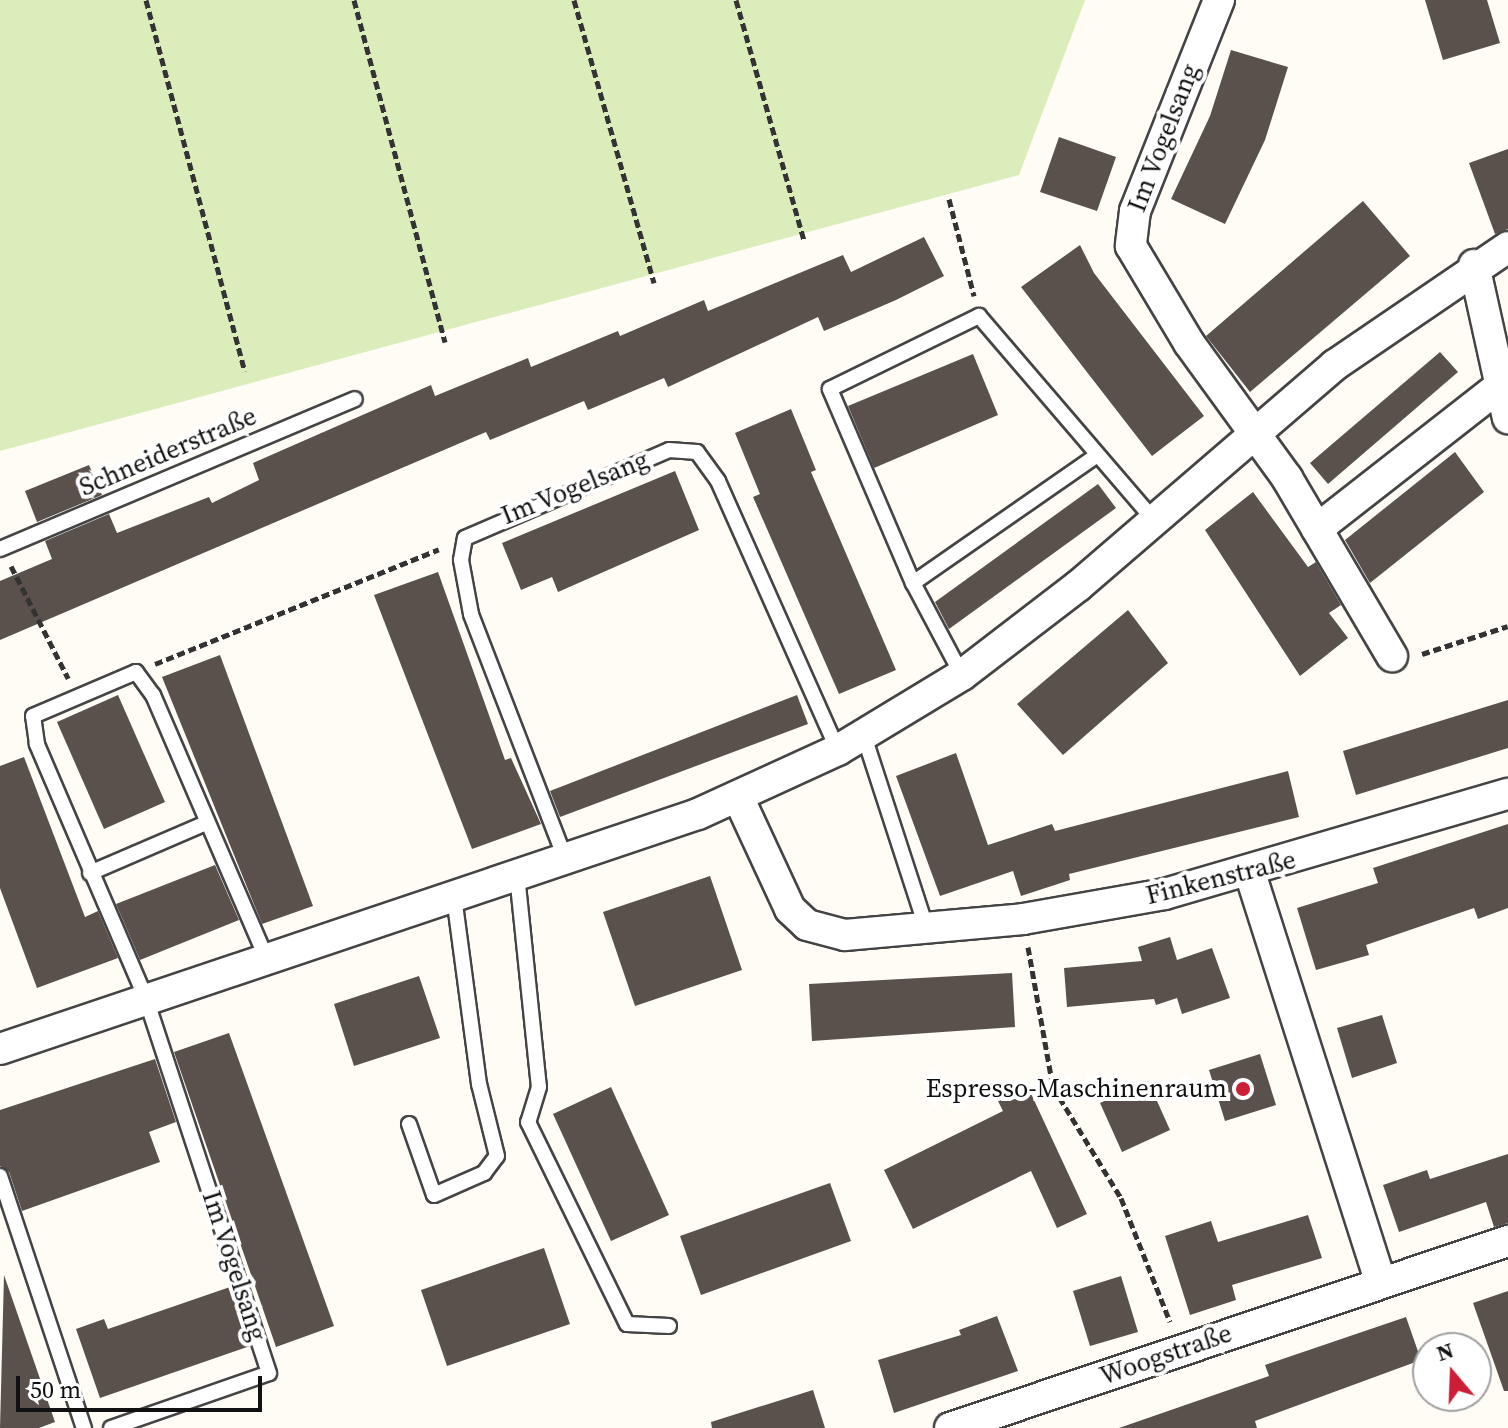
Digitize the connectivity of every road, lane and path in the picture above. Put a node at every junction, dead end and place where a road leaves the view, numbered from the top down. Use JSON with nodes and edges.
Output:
{"nodes":[{"id":1,"x":146,"y":0,"type":"edge"},
{"id":2,"x":354,"y":0,"type":"edge"},
{"id":3,"x":574,"y":0,"type":"edge"},
{"id":4,"x":736,"y":0,"type":"edge"},
{"id":5,"x":1219,"y":0,"type":"edge"},
{"id":6,"x":949,"y":199,"type":"dead end"},
{"id":7,"x":804,"y":240,"type":"dead end"},
{"id":8,"x":1508,"y":247,"type":"edge"},
{"id":9,"x":1474,"y":265,"type":"junction"},
{"id":10,"x":654,"y":283,"type":"dead end"},
{"id":11,"x":979,"y":316,"type":"junction"},
{"id":12,"x":445,"y":342,"type":"dead end"},
{"id":13,"x":245,"y":371,"type":"dead end"},
{"id":14,"x":1500,"y":386,"type":"junction"},
{"id":15,"x":355,"y":399,"type":"dead end"},
{"id":16,"x":1508,"y":418,"type":"edge"},
{"id":17,"x":1256,"y":433,"type":"junction"},
{"id":18,"x":1094,"y":457,"type":"junction"},
{"id":19,"x":1154,"y":520,"type":"junction"},
{"id":20,"x":1317,"y":529,"type":"junction"},
{"id":21,"x":465,"y":538,"type":"junction"},
{"id":22,"x":1,"y":549,"type":"edge"},
{"id":23,"x":913,"y":583,"type":"junction"},
{"id":24,"x":1508,"y":626,"type":"edge"},
{"id":25,"x":1392,"y":656,"type":"joint"},
{"id":26,"x":136,"y":672,"type":"junction"},
{"id":27,"x":962,"y":675,"type":"junction"},
{"id":28,"x":76,"y":693,"type":"junction"},
{"id":29,"x":851,"y":743,"type":"junction"},
{"id":30,"x":1508,"y":794,"type":"edge"},
{"id":31,"x":739,"y":799,"type":"junction"},
{"id":32,"x":206,"y":823,"type":"junction"},
{"id":33,"x":565,"y":858,"type":"junction"},
{"id":34,"x":90,"y":873,"type":"junction"},
{"id":35,"x":1250,"y":873,"type":"junction"},
{"id":36,"x":517,"y":875,"type":"junction"},
{"id":37,"x":454,"y":896,"type":"junction"},
{"id":38,"x":1023,"y":919,"type":"junction"},
{"id":39,"x":927,"y":931,"type":"junction"},
{"id":40,"x":267,"y":960,"type":"junction"},
{"id":41,"x":147,"y":1001,"type":"junction"},
{"id":42,"x":0,"y":1049,"type":"edge"},
{"id":43,"x":409,"y":1124,"type":"dead end"},
{"id":44,"x":0,"y":1176,"type":"edge"},
{"id":45,"x":1508,"y":1241,"type":"edge"},
{"id":46,"x":1381,"y":1283,"type":"junction"},
{"id":47,"x":669,"y":1326,"type":"dead end"},
{"id":48,"x":1181,"y":1350,"type":"junction"},
{"id":49,"x":84,"y":1428,"type":"edge"},
{"id":50,"x":111,"y":1428,"type":"edge"},
{"id":51,"x":950,"y":1428,"type":"edge"}],
"edges":[{"from":1,"to":13,"type":"path"},
{"from":2,"to":12,"type":"path"},
{"from":3,"to":10,"type":"path"},
{"from":4,"to":7,"type":"path"},
{"from":5,"to":17,"type":"street","name":"Im Vogelsang"},
{"from":6,"to":11,"type":"path"},
{"from":8,"to":9,"type":"street"},
{"from":9,"to":14,"type":"street"},
{"from":9,"to":17,"type":"street"},
{"from":11,"to":18,"type":"lane"},
{"from":11,"to":23,"type":"lane"},
{"from":14,"to":16,"type":"street"},
{"from":14,"to":20,"type":"street"},
{"from":15,"to":22,"type":"lane","name":"Schneiderstraße"},
{"from":17,"to":19,"type":"street"},
{"from":17,"to":20,"type":"street","name":"Im Vogelsang"},
{"from":18,"to":19,"type":"lane"},
{"from":18,"to":23,"type":"lane"},
{"from":19,"to":27,"type":"street"},
{"from":20,"to":25,"type":"street","name":"Im Vogelsang"},
{"from":21,"to":26,"type":"path"},
{"from":21,"to":29,"type":"lane","name":"Im Vogelsang"},
{"from":21,"to":33,"type":"lane"},
{"from":22,"to":28,"type":"path"},
{"from":23,"to":27,"type":"lane"},
{"from":24,"to":25,"type":"path"},
{"from":26,"to":28,"type":"lane"},
{"from":26,"to":32,"type":"lane"},
{"from":27,"to":29,"type":"street"},
{"from":28,"to":34,"type":"lane"},
{"from":29,"to":31,"type":"street"},
{"from":29,"to":39,"type":"lane"},
{"from":30,"to":35,"type":"street","name":"Finkenstraße"},
{"from":31,"to":33,"type":"street"},
{"from":31,"to":39,"type":"street","name":"Finkenstraße"},
{"from":32,"to":34,"type":"lane"},
{"from":32,"to":40,"type":"lane"},
{"from":33,"to":36,"type":"street"},
{"from":34,"to":41,"type":"lane"},
{"from":35,"to":38,"type":"street","name":"Finkenstraße"},
{"from":35,"to":46,"type":"street"},
{"from":36,"to":37,"type":"street"},
{"from":36,"to":47,"type":"lane"},
{"from":37,"to":40,"type":"street"},
{"from":37,"to":43,"type":"lane"},
{"from":38,"to":39,"type":"street","name":"Finkenstraße"},
{"from":38,"to":48,"type":"path"},
{"from":40,"to":41,"type":"street"},
{"from":41,"to":42,"type":"street"},
{"from":41,"to":50,"type":"lane","name":"Im Vogelsang"},
{"from":44,"to":49,"type":"lane"},
{"from":45,"to":46,"type":"street","name":"Woogstraße"},
{"from":46,"to":48,"type":"street","name":"Woogstraße"},
{"from":48,"to":51,"type":"street","name":"Woogstraße"}]}
